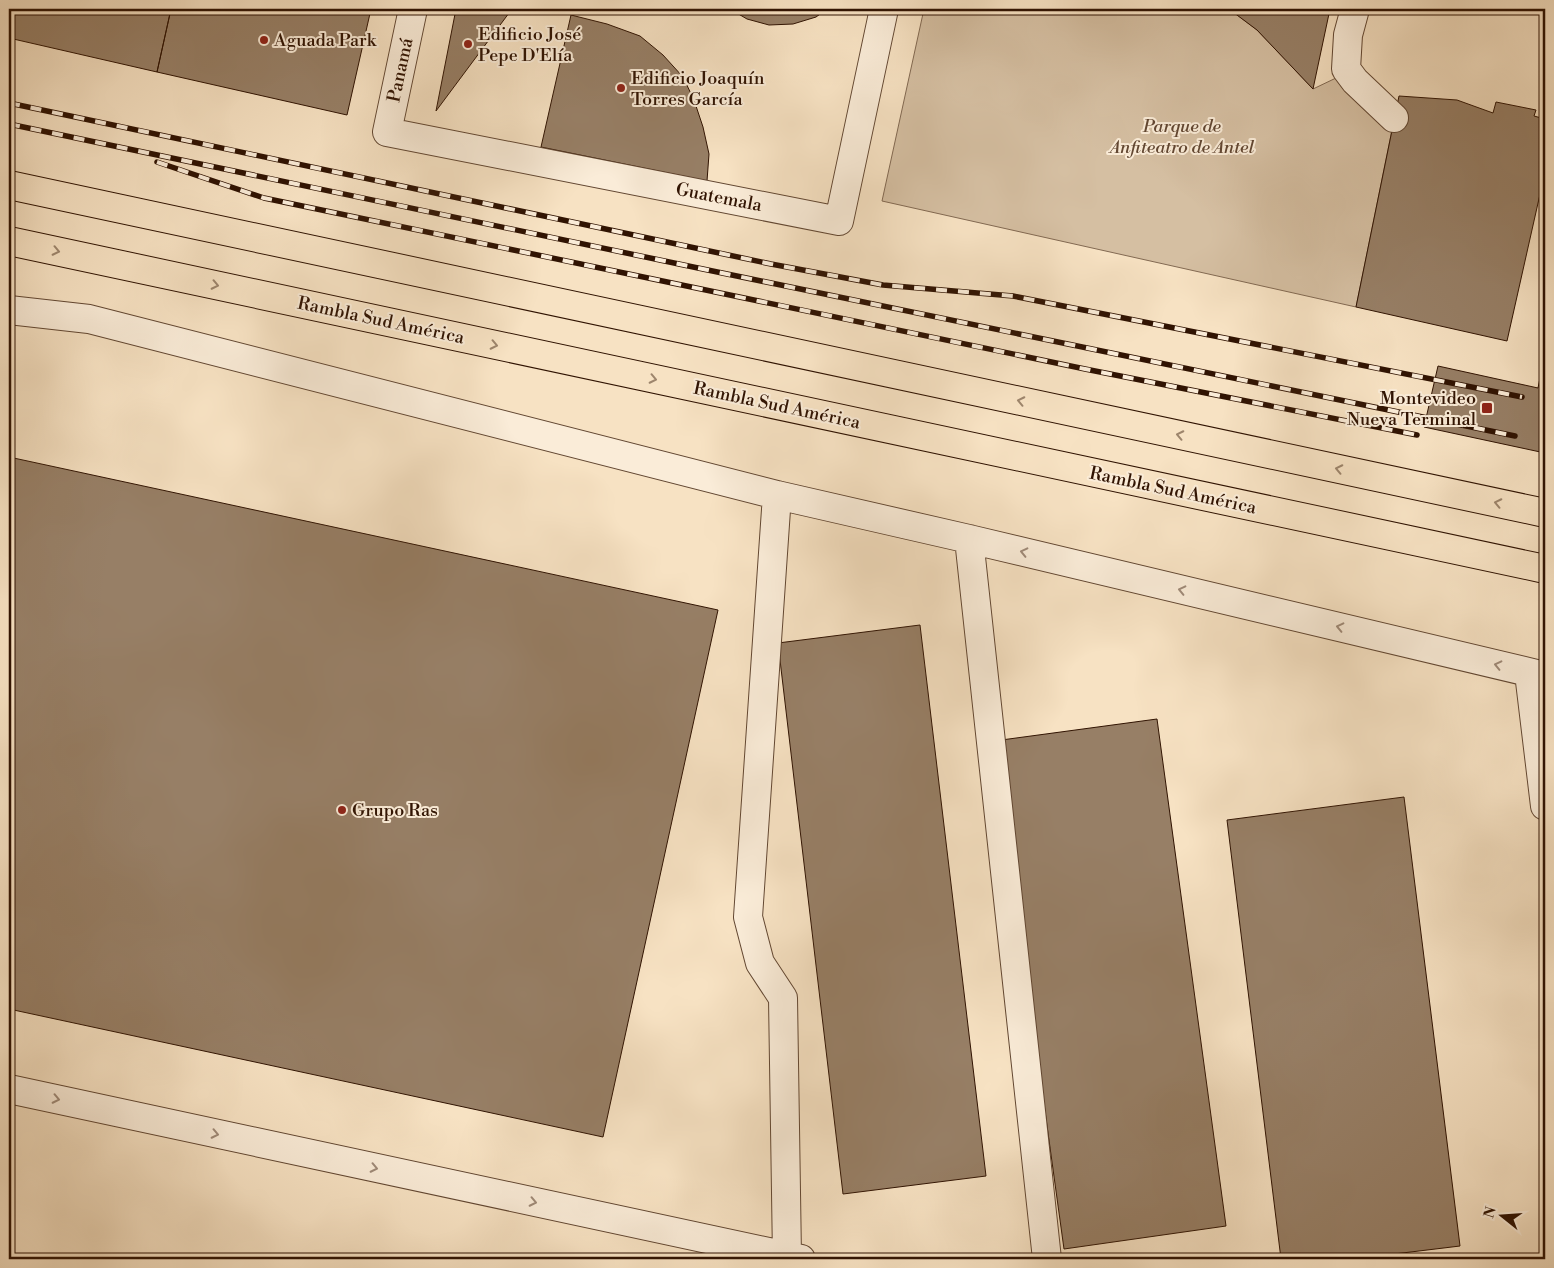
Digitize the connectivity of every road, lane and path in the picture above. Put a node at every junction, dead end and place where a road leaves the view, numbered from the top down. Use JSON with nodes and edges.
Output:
{"nodes":[{"id":1,"x":413,"y":9,"type":"edge"},
{"id":2,"x":884,"y":9,"type":"edge"},
{"id":3,"x":1354,"y":9,"type":"edge"},
{"id":4,"x":1394,"y":118,"type":"dead end"},
{"id":5,"x":387,"y":132,"type":"joint"},
{"id":6,"x":9,"y":185,"type":"edge"},
{"id":7,"x":9,"y":241,"type":"edge"},
{"id":8,"x":9,"y":310,"type":"edge"},
{"id":9,"x":777,"y":495,"type":"junction"},
{"id":10,"x":1545,"y":513,"type":"edge"},
{"id":11,"x":969,"y":539,"type":"junction"},
{"id":12,"x":1545,"y":569,"type":"edge"},
{"id":13,"x":1537,"y":674,"type":"edge"},
{"id":14,"x":1545,"y":806,"type":"edge"},
{"id":15,"x":9,"y":1089,"type":"edge"},
{"id":16,"x":794,"y":1258,"type":"edge"},
{"id":17,"x":1047,"y":1259,"type":"edge"}],
"edges":[{"from":1,"to":5,"type":"street","name":"Panamá"},
{"from":2,"to":5,"type":"street","name":"Guatemala"},
{"from":3,"to":4,"type":"street"},
{"from":10,"to":6,"type":"main road","one_way":true},
{"from":7,"to":12,"type":"main road","name":"Rambla Sud América","one_way":true},
{"from":8,"to":9,"type":"street"},
{"from":9,"to":11,"type":"street"},
{"from":9,"to":16,"type":"street"},
{"from":13,"to":11,"type":"street","one_way":true},
{"from":11,"to":17,"type":"street"},
{"from":13,"to":14,"type":"street"},
{"from":15,"to":16,"type":"street","one_way":true}]}
